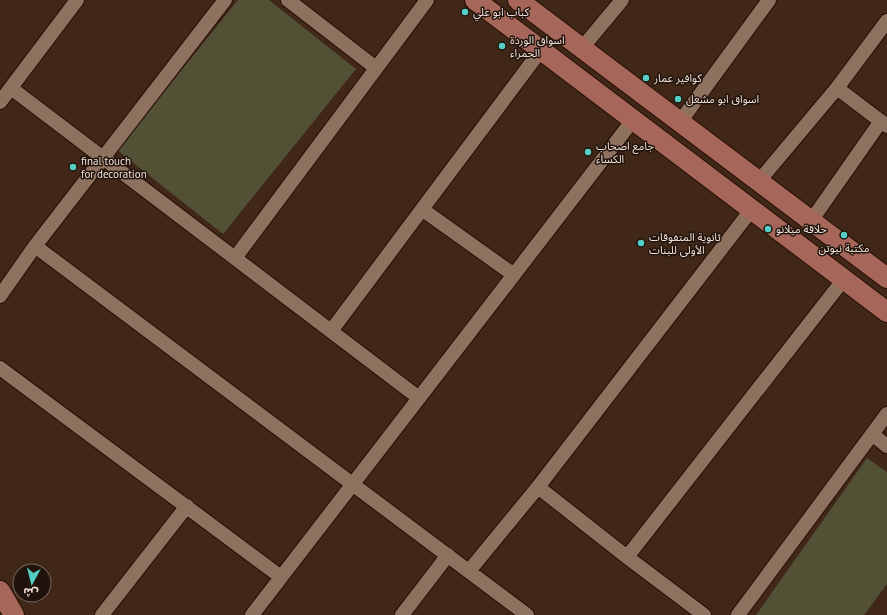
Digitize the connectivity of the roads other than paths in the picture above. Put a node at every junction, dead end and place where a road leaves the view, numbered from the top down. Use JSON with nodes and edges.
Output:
{"nodes":[{"id":1,"x":77,"y":0,"type":"edge"},
{"id":2,"x":225,"y":0,"type":"edge"},
{"id":3,"x":288,"y":0,"type":"edge"},
{"id":4,"x":427,"y":0,"type":"edge"},
{"id":5,"x":475,"y":0,"type":"edge"},
{"id":6,"x":518,"y":0,"type":"edge"},
{"id":7,"x":622,"y":0,"type":"edge"},
{"id":8,"x":769,"y":0,"type":"edge"},
{"id":9,"x":887,"y":21,"type":"edge"},
{"id":10,"x":582,"y":48,"type":"junction"},
{"id":11,"x":541,"y":50,"type":"junction"},
{"id":12,"x":376,"y":68,"type":"junction"},
{"id":13,"x":11,"y":88,"type":"junction"},
{"id":14,"x":837,"y":88,"type":"junction"},
{"id":15,"x":0,"y":102,"type":"edge"},
{"id":16,"x":633,"y":120,"type":"junction"},
{"id":17,"x":680,"y":122,"type":"junction"},
{"id":18,"x":884,"y":124,"type":"edge"},
{"id":19,"x":103,"y":158,"type":"junction"},
{"id":20,"x":759,"y":181,"type":"junction"},
{"id":21,"x":752,"y":209,"type":"junction"},
{"id":22,"x":423,"y":210,"type":"junction"},
{"id":23,"x":812,"y":221,"type":"junction"},
{"id":24,"x":35,"y":246,"type":"junction"},
{"id":25,"x":235,"y":258,"type":"junction"},
{"id":26,"x":514,"y":275,"type":"junction"},
{"id":27,"x":887,"y":278,"type":"edge"},
{"id":28,"x":844,"y":279,"type":"junction"},
{"id":29,"x":0,"y":296,"type":"edge"},
{"id":30,"x":887,"y":312,"type":"edge"},
{"id":31,"x":331,"y":331,"type":"junction"},
{"id":32,"x":0,"y":368,"type":"edge"},
{"id":33,"x":419,"y":398,"type":"junction"},
{"id":34,"x":887,"y":414,"type":"edge"},
{"id":35,"x":872,"y":434,"type":"junction"},
{"id":36,"x":887,"y":446,"type":"edge"},
{"id":37,"x":353,"y":484,"type":"junction"},
{"id":38,"x":538,"y":487,"type":"junction"},
{"id":39,"x":187,"y":506,"type":"junction"},
{"id":40,"x":448,"y":556,"type":"junction"},
{"id":41,"x":627,"y":557,"type":"junction"},
{"id":42,"x":469,"y":571,"type":"junction"},
{"id":43,"x":281,"y":577,"type":"junction"},
{"id":44,"x":0,"y":591,"type":"edge"},
{"id":45,"x":14,"y":615,"type":"edge"},
{"id":46,"x":102,"y":615,"type":"edge"},
{"id":47,"x":252,"y":615,"type":"edge"},
{"id":48,"x":402,"y":615,"type":"edge"},
{"id":49,"x":528,"y":615,"type":"edge"},
{"id":50,"x":704,"y":615,"type":"edge"},
{"id":51,"x":738,"y":615,"type":"edge"}],
"edges":[{"from":1,"to":13,"type":"street"},
{"from":2,"to":19,"type":"street"},
{"from":3,"to":12,"type":"street"},
{"from":4,"to":12,"type":"street"},
{"from":5,"to":11,"type":"street"},
{"from":6,"to":10,"type":"street"},
{"from":7,"to":10,"type":"street"},
{"from":8,"to":17,"type":"street"},
{"from":9,"to":14,"type":"street"},
{"from":10,"to":17,"type":"street"},
{"from":11,"to":16,"type":"street"},
{"from":11,"to":22,"type":"street"},
{"from":12,"to":25,"type":"street"},
{"from":13,"to":15,"type":"street"},
{"from":13,"to":19,"type":"street"},
{"from":14,"to":18,"type":"street"},
{"from":14,"to":20,"type":"street"},
{"from":16,"to":21,"type":"street"},
{"from":16,"to":26,"type":"street"},
{"from":17,"to":20,"type":"street"},
{"from":18,"to":23,"type":"street"},
{"from":19,"to":24,"type":"street"},
{"from":19,"to":25,"type":"street"},
{"from":20,"to":23,"type":"street"},
{"from":21,"to":28,"type":"street"},
{"from":21,"to":38,"type":"street"},
{"from":22,"to":26,"type":"street"},
{"from":22,"to":31,"type":"street"},
{"from":23,"to":27,"type":"street"},
{"from":24,"to":29,"type":"street"},
{"from":24,"to":37,"type":"street"},
{"from":25,"to":31,"type":"street"},
{"from":26,"to":33,"type":"street"},
{"from":28,"to":30,"type":"street"},
{"from":28,"to":41,"type":"street"},
{"from":31,"to":33,"type":"street"},
{"from":32,"to":39,"type":"street"},
{"from":33,"to":37,"type":"street"},
{"from":34,"to":35,"type":"street"},
{"from":35,"to":36,"type":"street"},
{"from":35,"to":51,"type":"street"},
{"from":37,"to":40,"type":"street"},
{"from":37,"to":43,"type":"street"},
{"from":38,"to":41,"type":"street"},
{"from":38,"to":42,"type":"street"},
{"from":39,"to":43,"type":"street"},
{"from":39,"to":46,"type":"street"},
{"from":40,"to":42,"type":"street"},
{"from":40,"to":48,"type":"street"},
{"from":41,"to":50,"type":"street"},
{"from":42,"to":49,"type":"street"},
{"from":43,"to":47,"type":"street"},
{"from":44,"to":45,"type":"street"}]}
